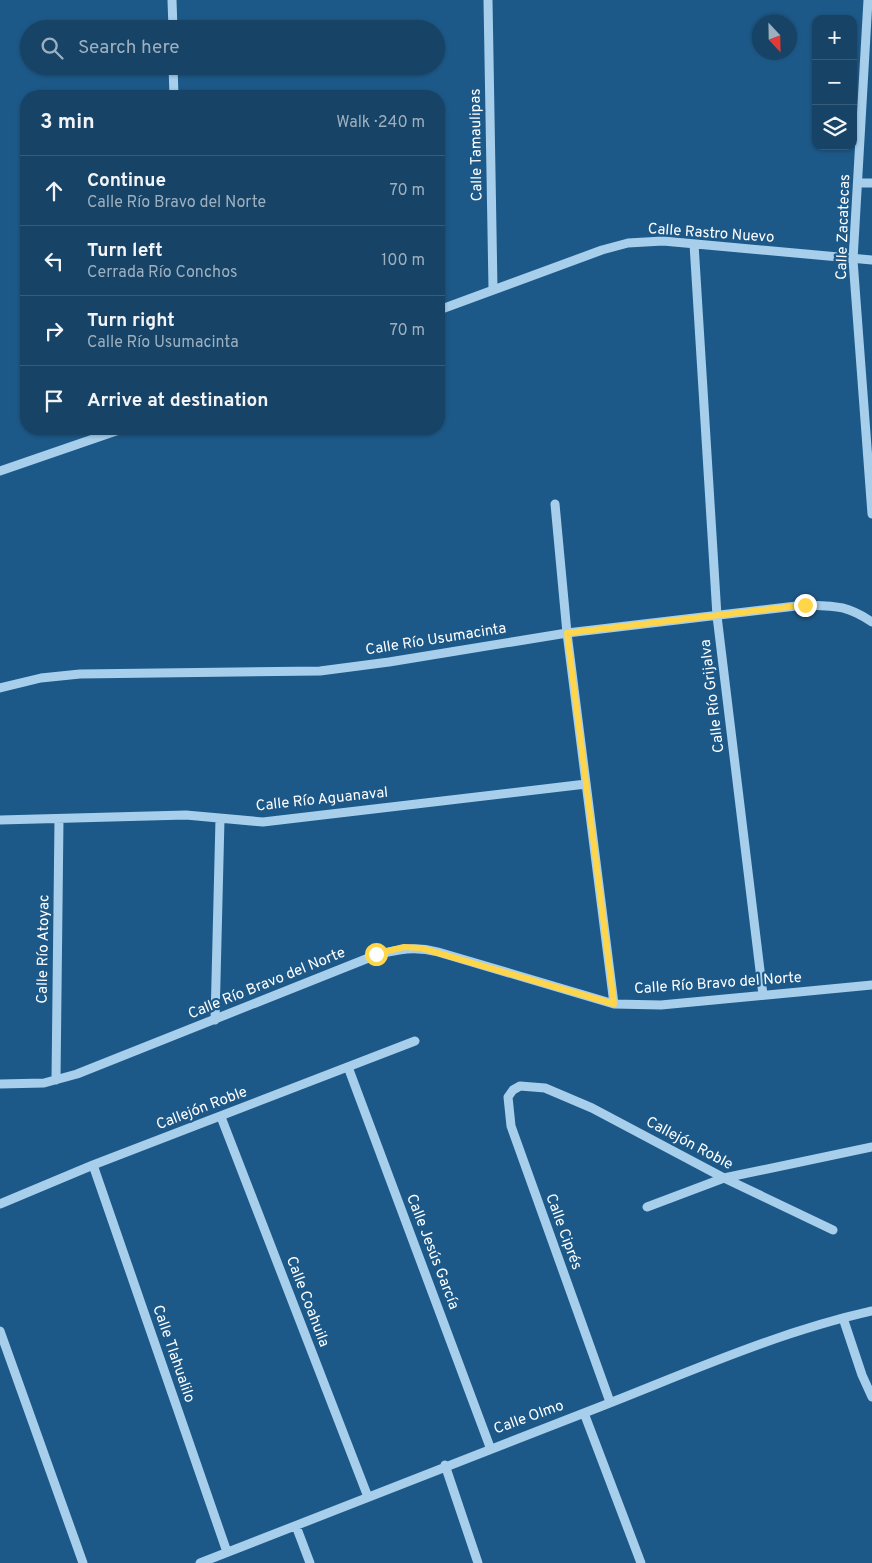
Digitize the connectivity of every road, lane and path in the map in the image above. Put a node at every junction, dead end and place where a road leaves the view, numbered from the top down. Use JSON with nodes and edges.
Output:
{"nodes":[{"id":1,"x":172,"y":0,"type":"edge"},
{"id":2,"x":488,"y":0,"type":"edge"},
{"id":3,"x":868,"y":0,"type":"edge"},
{"id":4,"x":173,"y":20,"type":"edge"},
{"id":5,"x":173,"y":75,"type":"edge"},
{"id":6,"x":174,"y":90,"type":"edge"},
{"id":7,"x":859,"y":183,"type":"junction"},
{"id":8,"x":872,"y":183,"type":"edge"},
{"id":9,"x":694,"y":244,"type":"junction"},
{"id":10,"x":853,"y":260,"type":"junction"},
{"id":11,"x":872,"y":260,"type":"edge"},
{"id":12,"x":493,"y":289,"type":"junction"},
{"id":13,"x":445,"y":308,"type":"edge"},
{"id":14,"x":105,"y":435,"type":"edge"},
{"id":15,"x":0,"y":471,"type":"edge"},
{"id":16,"x":555,"y":504,"type":"dead end"},
{"id":17,"x":872,"y":514,"type":"edge"},
{"id":18,"x":717,"y":616,"type":"junction"},
{"id":19,"x":872,"y":622,"type":"edge"},
{"id":20,"x":567,"y":633,"type":"junction"},
{"id":21,"x":0,"y":688,"type":"edge"},
{"id":22,"x":586,"y":784,"type":"junction"},
{"id":23,"x":59,"y":819,"type":"junction"},
{"id":24,"x":220,"y":819,"type":"junction"},
{"id":25,"x":0,"y":820,"type":"edge"},
{"id":26,"x":872,"y":985,"type":"edge"},
{"id":27,"x":763,"y":995,"type":"junction"},
{"id":28,"x":614,"y":1004,"type":"junction"},
{"id":29,"x":215,"y":1020,"type":"junction"},
{"id":30,"x":415,"y":1041,"type":"dead end"},
{"id":31,"x":348,"y":1067,"type":"junction"},
{"id":32,"x":56,"y":1080,"type":"junction"},
{"id":33,"x":0,"y":1084,"type":"edge"},
{"id":34,"x":532,"y":1085,"type":"joint"},
{"id":35,"x":221,"y":1117,"type":"junction"},
{"id":36,"x":872,"y":1146,"type":"edge"},
{"id":37,"x":93,"y":1165,"type":"junction"},
{"id":38,"x":724,"y":1178,"type":"junction"},
{"id":39,"x":0,"y":1204,"type":"edge"},
{"id":40,"x":647,"y":1207,"type":"dead end"},
{"id":41,"x":832,"y":1230,"type":"dead end"},
{"id":42,"x":872,"y":1311,"type":"edge"},
{"id":43,"x":842,"y":1318,"type":"junction"},
{"id":44,"x":0,"y":1331,"type":"edge"},
{"id":45,"x":872,"y":1396,"type":"edge"},
{"id":46,"x":610,"y":1402,"type":"junction"},
{"id":47,"x":584,"y":1413,"type":"junction"},
{"id":48,"x":490,"y":1447,"type":"junction"},
{"id":49,"x":445,"y":1465,"type":"junction"},
{"id":50,"x":368,"y":1497,"type":"junction"},
{"id":51,"x":296,"y":1526,"type":"junction"},
{"id":52,"x":226,"y":1552,"type":"junction"},
{"id":53,"x":83,"y":1563,"type":"edge"},
{"id":54,"x":200,"y":1563,"type":"edge"},
{"id":55,"x":310,"y":1563,"type":"edge"},
{"id":56,"x":478,"y":1563,"type":"edge"},
{"id":57,"x":641,"y":1563,"type":"edge"}],
"edges":[{"from":1,"to":4,"type":"street"},
{"from":2,"to":12,"type":"street","name":"Calle Tamaulipas"},
{"from":3,"to":7,"type":"street","name":"Calle Zacatecas"},
{"from":5,"to":6,"type":"street"},
{"from":7,"to":8,"type":"street"},
{"from":7,"to":10,"type":"street","name":"Calle Zacatecas"},
{"from":9,"to":10,"type":"street","name":"Calle Rastro Nuevo"},
{"from":9,"to":12,"type":"street","name":"Calle Rastro Nuevo"},
{"from":9,"to":18,"type":"street","name":"Calle Río Grijalva"},
{"from":10,"to":11,"type":"street","name":"Calle Rastro Nuevo"},
{"from":10,"to":17,"type":"street","name":"Calle Zacatecas"},
{"from":12,"to":13,"type":"street","name":"Calle Rastro Nuevo"},
{"from":14,"to":15,"type":"street"},
{"from":16,"to":20,"type":"street"},
{"from":18,"to":19,"type":"street","name":"Calle Río Usumacinta"},
{"from":18,"to":20,"type":"street","name":"Calle Río Usumacinta"},
{"from":18,"to":27,"type":"street","name":"Calle Río Grijalva"},
{"from":20,"to":21,"type":"street","name":"Calle Río Usumacinta"},
{"from":20,"to":22,"type":"street"},
{"from":22,"to":24,"type":"street","name":"Calle Río Aguanaval"},
{"from":22,"to":28,"type":"street"},
{"from":23,"to":24,"type":"street","name":"Calle Río Aguanaval"},
{"from":23,"to":25,"type":"street","name":"Calle Río Aguanaval"},
{"from":23,"to":32,"type":"street","name":"Calle Río Atoyac"},
{"from":24,"to":29,"type":"street"},
{"from":26,"to":27,"type":"street","name":"Calle Río Bravo del Norte"},
{"from":27,"to":28,"type":"street","name":"Calle Río Bravo del Norte"},
{"from":28,"to":29,"type":"street","name":"Calle Río Bravo del Norte"},
{"from":29,"to":32,"type":"street","name":"Calle Río Bravo del Norte"},
{"from":30,"to":31,"type":"street","name":"Callejón Roble"},
{"from":31,"to":35,"type":"street","name":"Callejón Roble"},
{"from":31,"to":48,"type":"street","name":"Calle Jesús García"},
{"from":32,"to":33,"type":"street","name":"Calle Río Bravo del Norte"},
{"from":34,"to":38,"type":"street","name":"Callejón Roble"},
{"from":34,"to":46,"type":"street","name":"Calle Ciprés"},
{"from":35,"to":37,"type":"street","name":"Callejón Roble"},
{"from":35,"to":50,"type":"street","name":"Calle Coahuila"},
{"from":36,"to":38,"type":"street"},
{"from":37,"to":39,"type":"street","name":"Callejón Roble"},
{"from":37,"to":52,"type":"street","name":"Calle Tlahualilo"},
{"from":38,"to":40,"type":"street"},
{"from":38,"to":41,"type":"street","name":"Callejón Roble"},
{"from":42,"to":43,"type":"street","name":"Calle Olmo"},
{"from":43,"to":45,"type":"street"},
{"from":43,"to":46,"type":"street","name":"Calle Olmo"},
{"from":44,"to":53,"type":"street"},
{"from":46,"to":47,"type":"street","name":"Calle Olmo"},
{"from":47,"to":48,"type":"street","name":"Calle Olmo"},
{"from":47,"to":57,"type":"street"},
{"from":48,"to":49,"type":"street","name":"Calle Olmo"},
{"from":49,"to":50,"type":"street","name":"Calle Olmo"},
{"from":49,"to":56,"type":"street"},
{"from":50,"to":51,"type":"street","name":"Calle Olmo"},
{"from":51,"to":52,"type":"street","name":"Calle Olmo"},
{"from":51,"to":55,"type":"street"},
{"from":52,"to":54,"type":"street","name":"Calle Olmo"}]}
